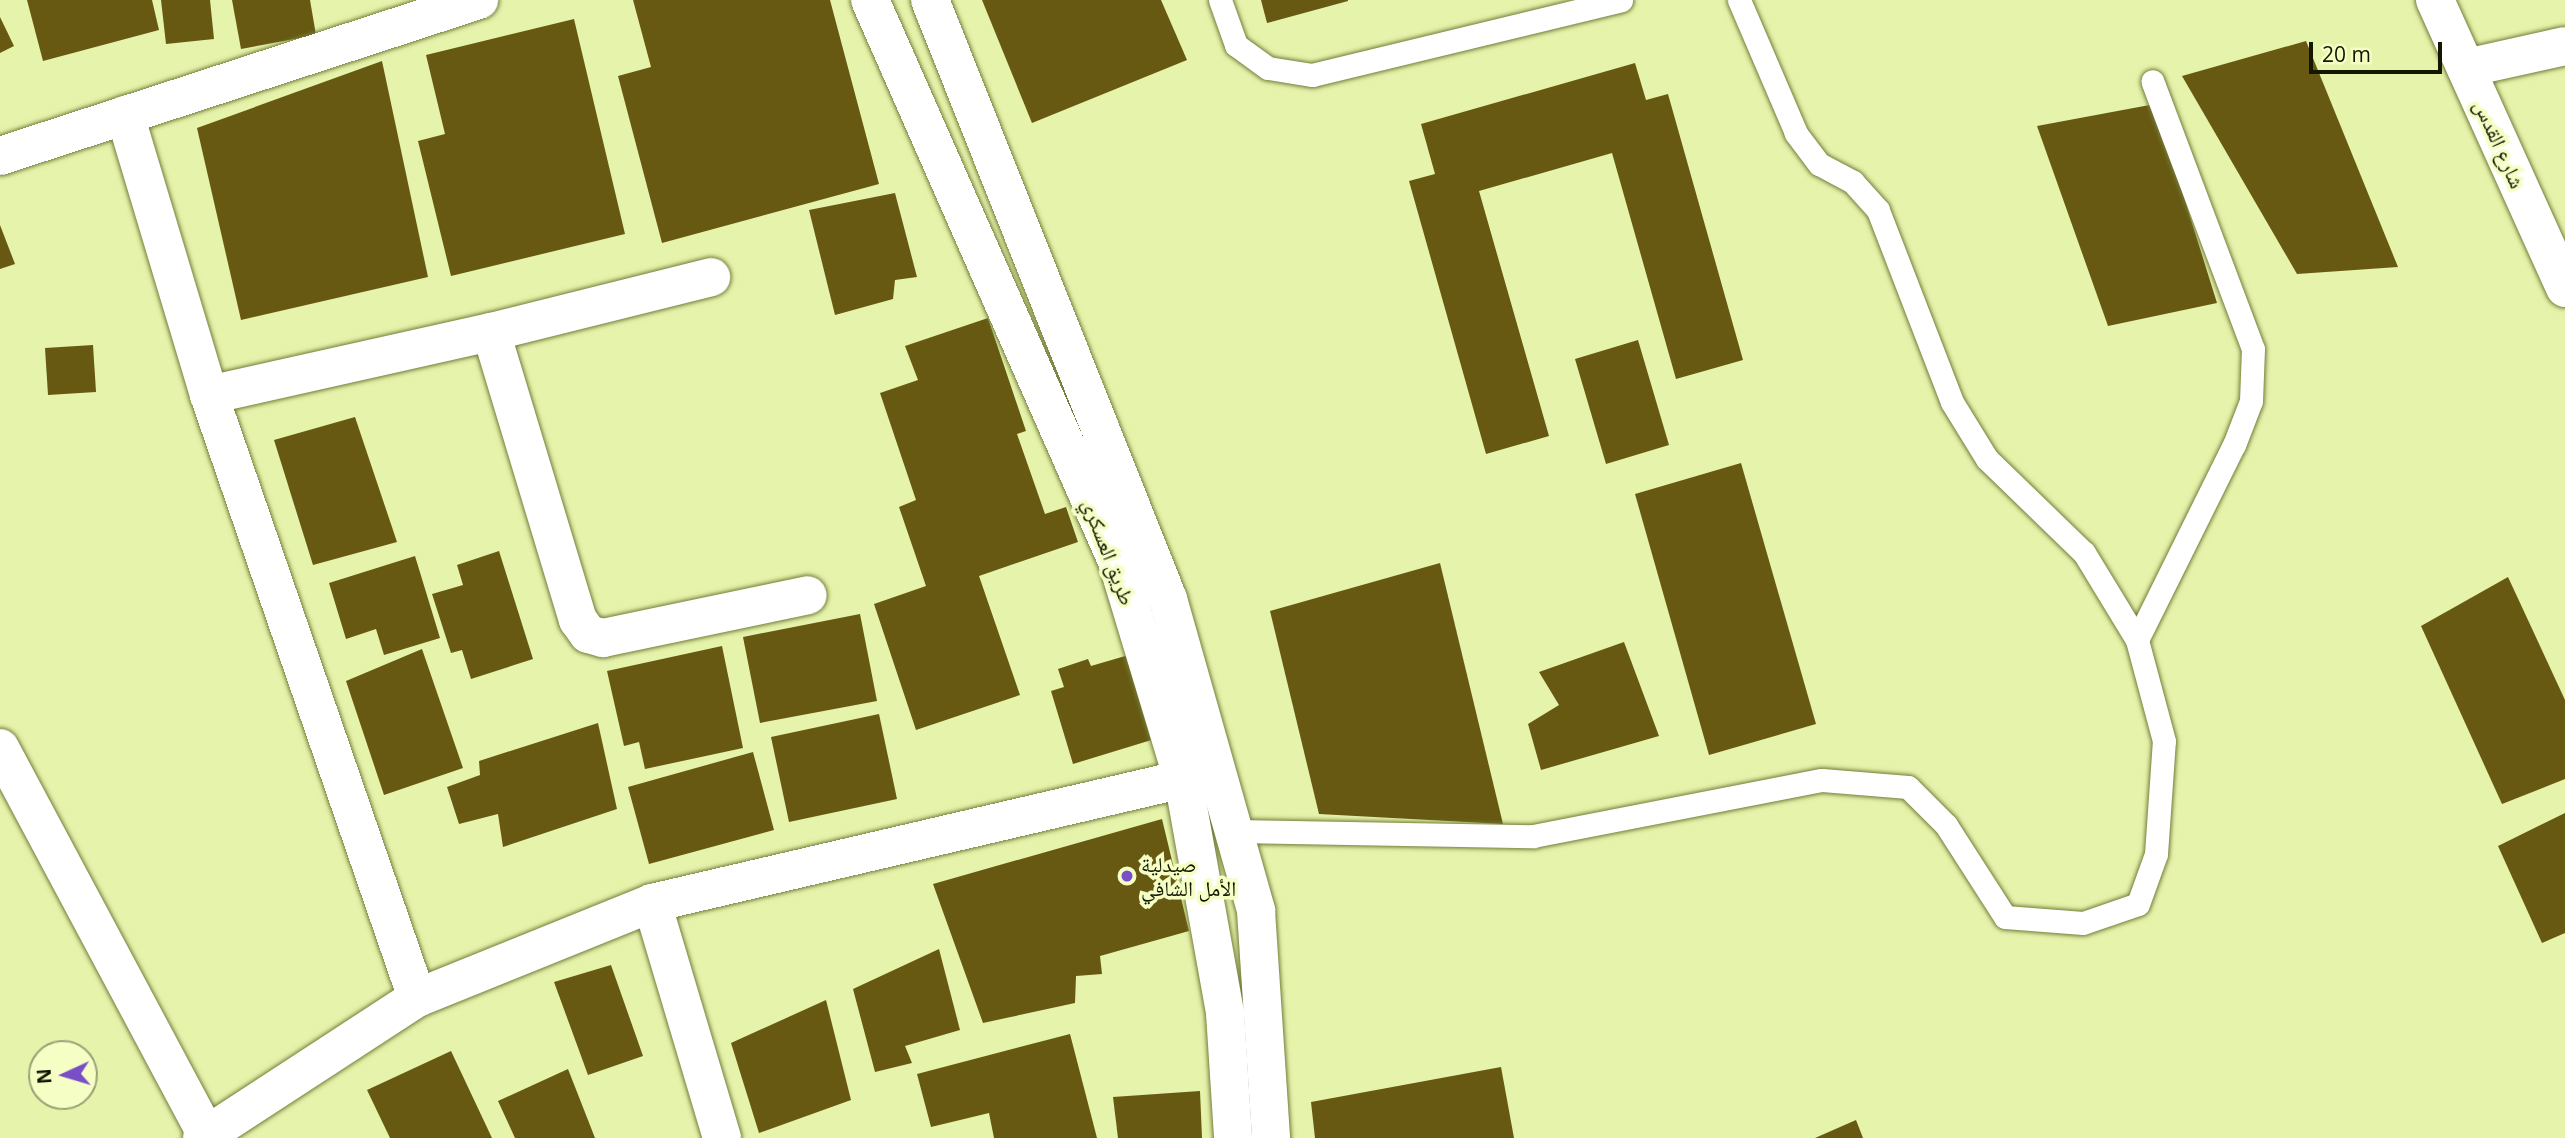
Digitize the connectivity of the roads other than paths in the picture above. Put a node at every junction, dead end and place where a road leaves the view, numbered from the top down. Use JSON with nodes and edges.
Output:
{"nodes":[{"id":1,"x":479,"y":0,"type":"edge"},
{"id":2,"x":870,"y":0,"type":"edge"},
{"id":3,"x":930,"y":0,"type":"edge"},
{"id":4,"x":1220,"y":0,"type":"edge"},
{"id":5,"x":1621,"y":0,"type":"edge"},
{"id":6,"x":1740,"y":0,"type":"edge"},
{"id":7,"x":2435,"y":0,"type":"edge"},
{"id":8,"x":2565,"y":46,"type":"edge"},
{"id":9,"x":2466,"y":68,"type":"junction"},
{"id":10,"x":2152,"y":81,"type":"dead end"},
{"id":11,"x":125,"y":115,"type":"junction"},
{"id":12,"x":0,"y":156,"type":"edge"},
{"id":13,"x":711,"y":277,"type":"dead end"},
{"id":14,"x":2565,"y":288,"type":"edge"},
{"id":15,"x":491,"y":332,"type":"junction"},
{"id":16,"x":209,"y":395,"type":"junction"},
{"id":17,"x":808,"y":595,"type":"dead end"},
{"id":18,"x":2137,"y":640,"type":"junction"},
{"id":19,"x":0,"y":748,"type":"edge"},
{"id":20,"x":1183,"y":779,"type":"junction"},
{"id":21,"x":1233,"y":831,"type":"junction"},
{"id":22,"x":652,"y":904,"type":"junction"},
{"id":23,"x":417,"y":998,"type":"junction"},
{"id":24,"x":205,"y":1137,"type":"edge"},
{"id":25,"x":722,"y":1138,"type":"edge"},
{"id":26,"x":1233,"y":1138,"type":"edge"},
{"id":27,"x":1271,"y":1138,"type":"edge"}],
"edges":[{"from":1,"to":11,"type":"street"},
{"from":2,"to":20,"type":"street","name":"طريق العسكري"},
{"from":3,"to":21,"type":"street","name":"طريق العسكري"},
{"from":4,"to":5,"type":"lane"},
{"from":6,"to":18,"type":"lane"},
{"from":7,"to":9,"type":"street","name":"شارع القدس"},
{"from":8,"to":9,"type":"street"},
{"from":9,"to":14,"type":"street","name":"شارع القدس"},
{"from":10,"to":18,"type":"lane"},
{"from":11,"to":12,"type":"street"},
{"from":11,"to":16,"type":"street"},
{"from":13,"to":15,"type":"street"},
{"from":15,"to":16,"type":"street"},
{"from":15,"to":17,"type":"street"},
{"from":16,"to":23,"type":"street"},
{"from":18,"to":21,"type":"lane"},
{"from":19,"to":24,"type":"street"},
{"from":20,"to":22,"type":"street"},
{"from":20,"to":26,"type":"street","name":"طريق العسكري"},
{"from":21,"to":27,"type":"street","name":"طريق العسكري"},
{"from":22,"to":23,"type":"street"},
{"from":22,"to":25,"type":"street"},
{"from":23,"to":24,"type":"street"}]}
